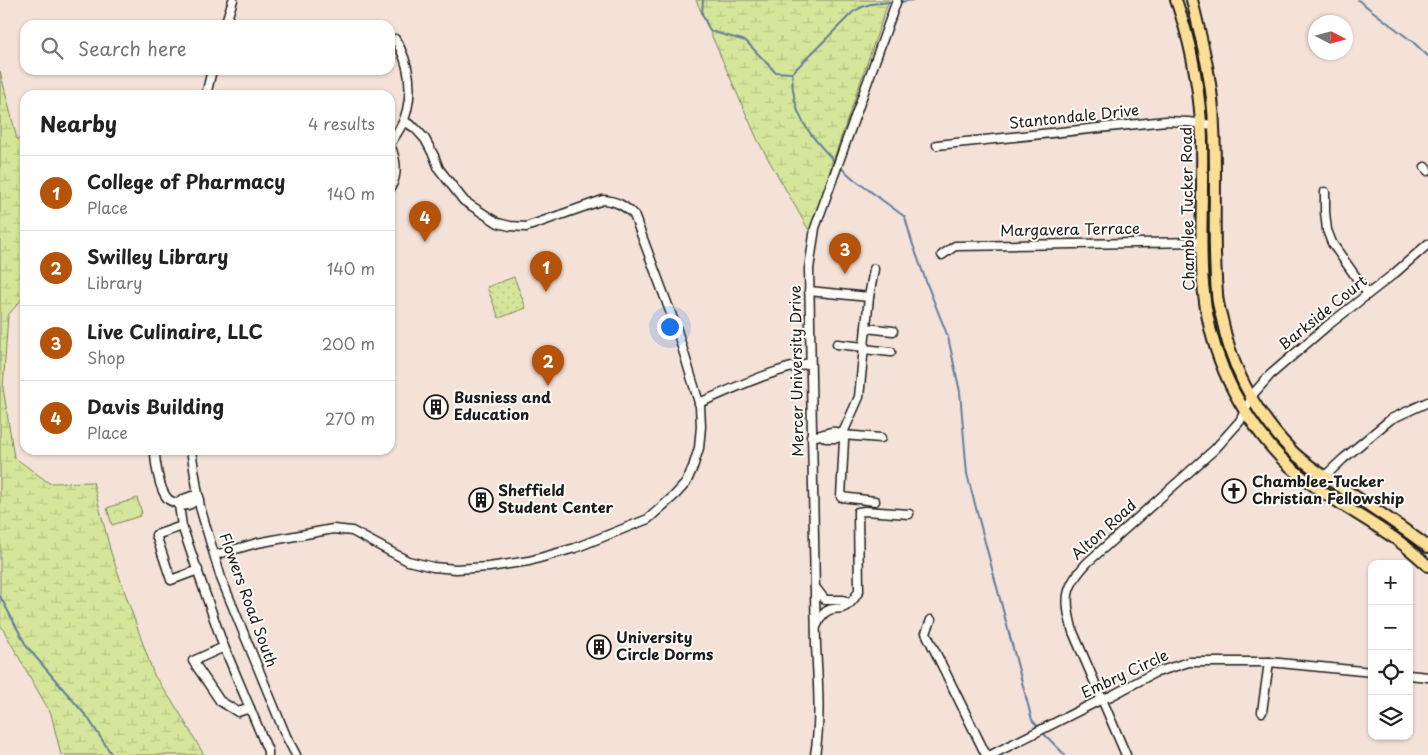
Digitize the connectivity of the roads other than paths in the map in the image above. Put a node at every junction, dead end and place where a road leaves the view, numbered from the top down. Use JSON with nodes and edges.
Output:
{"nodes":[{"id":1,"x":233,"y":0,"type":"edge"},
{"id":2,"x":897,"y":0,"type":"edge"},
{"id":3,"x":1176,"y":0,"type":"edge"},
{"id":4,"x":1192,"y":0,"type":"edge"},
{"id":5,"x":227,"y":20,"type":"edge"},
{"id":6,"x":395,"y":39,"type":"dead end"},
{"id":7,"x":211,"y":75,"type":"edge"},
{"id":8,"x":207,"y":90,"type":"edge"},
{"id":9,"x":404,"y":121,"type":"junction"},
{"id":10,"x":1202,"y":123,"type":"junction"},
{"id":11,"x":1214,"y":125,"type":"junction"},
{"id":12,"x":395,"y":136,"type":"edge"},
{"id":13,"x":936,"y":144,"type":"dead end"},
{"id":14,"x":395,"y":156,"type":"edge"},
{"id":15,"x":395,"y":177,"type":"edge"},
{"id":16,"x":1325,"y":192,"type":"dead end"},
{"id":17,"x":1202,"y":242,"type":"junction"},
{"id":18,"x":1428,"y":244,"type":"edge"},
{"id":19,"x":942,"y":255,"type":"dead end"},
{"id":20,"x":874,"y":269,"type":"dead end"},
{"id":21,"x":809,"y":291,"type":"junction"},
{"id":22,"x":1368,"y":294,"type":"junction"},
{"id":23,"x":869,"y":297,"type":"junction"},
{"id":24,"x":866,"y":328,"type":"junction"},
{"id":25,"x":893,"y":331,"type":"dead end"},
{"id":26,"x":837,"y":344,"type":"dead end"},
{"id":27,"x":864,"y":348,"type":"junction"},
{"id":28,"x":891,"y":352,"type":"dead end"},
{"id":29,"x":810,"y":363,"type":"junction"},
{"id":30,"x":1251,"y":398,"type":"junction"},
{"id":31,"x":1428,"y":402,"type":"edge"},
{"id":32,"x":699,"y":403,"type":"junction"},
{"id":33,"x":1245,"y":412,"type":"junction"},
{"id":34,"x":842,"y":435,"type":"junction"},
{"id":35,"x":811,"y":436,"type":"junction"},
{"id":36,"x":881,"y":438,"type":"dead end"},
{"id":37,"x":155,"y":455,"type":"edge"},
{"id":38,"x":192,"y":455,"type":"edge"},
{"id":39,"x":1325,"y":476,"type":"junction"},
{"id":40,"x":199,"y":497,"type":"junction"},
{"id":41,"x":875,"y":501,"type":"dead end"},
{"id":42,"x":179,"y":505,"type":"junction"},
{"id":43,"x":909,"y":514,"type":"dead end"},
{"id":44,"x":182,"y":526,"type":"junction"},
{"id":45,"x":1428,"y":547,"type":"edge"},
{"id":46,"x":215,"y":555,"type":"junction"},
{"id":47,"x":1428,"y":566,"type":"edge"},
{"id":48,"x":198,"y":570,"type":"junction"},
{"id":49,"x":814,"y":587,"type":"junction"},
{"id":50,"x":830,"y":600,"type":"junction"},
{"id":51,"x":848,"y":603,"type":"junction"},
{"id":52,"x":830,"y":610,"type":"junction"},
{"id":53,"x":931,"y":620,"type":"dead end"},
{"id":54,"x":815,"y":630,"type":"junction"},
{"id":55,"x":224,"y":647,"type":"junction"},
{"id":56,"x":1269,"y":662,"type":"junction"},
{"id":57,"x":1368,"y":672,"type":"edge"},
{"id":58,"x":1413,"y":675,"type":"edge"},
{"id":59,"x":1428,"y":677,"type":"edge"},
{"id":60,"x":1102,"y":699,"type":"junction"},
{"id":61,"x":250,"y":708,"type":"junction"},
{"id":62,"x":1262,"y":712,"type":"dead end"},
{"id":63,"x":268,"y":755,"type":"edge"},
{"id":64,"x":296,"y":755,"type":"edge"},
{"id":65,"x":815,"y":755,"type":"edge"},
{"id":66,"x":986,"y":755,"type":"edge"},
{"id":67,"x":990,"y":755,"type":"edge"},
{"id":68,"x":1126,"y":755,"type":"edge"}],
"edges":[{"from":1,"to":5,"type":"street"},
{"from":2,"to":21,"type":"street","name":"Mercer University Drive"},
{"from":3,"to":10,"type":"main road","name":"Chamblee Tucker Road"},
{"from":4,"to":11,"type":"main road","name":"Chamblee Tucker Road"},
{"from":6,"to":9,"type":"street"},
{"from":7,"to":8,"type":"street"},
{"from":9,"to":12,"type":"street"},
{"from":9,"to":32,"type":"street"},
{"from":10,"to":11,"type":"street","name":"Stantondale Drive"},
{"from":10,"to":13,"type":"street","name":"Stantondale Drive"},
{"from":10,"to":17,"type":"main road","name":"Chamblee Tucker Road"},
{"from":11,"to":30,"type":"main road","name":"Chamblee Tucker Road"},
{"from":14,"to":15,"type":"street"},
{"from":16,"to":22,"type":"street"},
{"from":17,"to":19,"type":"street","name":"Margavera Terrace"},
{"from":17,"to":33,"type":"main road","name":"Chamblee Tucker Road"},
{"from":18,"to":22,"type":"street","name":"Barkside Court"},
{"from":20,"to":23,"type":"street"},
{"from":21,"to":23,"type":"street"},
{"from":21,"to":29,"type":"street","name":"Mercer University Drive"},
{"from":22,"to":30,"type":"street","name":"Barkside Court"},
{"from":23,"to":24,"type":"street"},
{"from":24,"to":25,"type":"street"},
{"from":24,"to":27,"type":"street"},
{"from":26,"to":27,"type":"street"},
{"from":27,"to":28,"type":"street"},
{"from":27,"to":34,"type":"street"},
{"from":29,"to":32,"type":"street"},
{"from":29,"to":35,"type":"street","name":"Mercer University Drive"},
{"from":30,"to":33,"type":"street","name":"Barkside Court"},
{"from":30,"to":39,"type":"main road","name":"Chamblee Tucker Road"},
{"from":31,"to":39,"type":"street"},
{"from":32,"to":46,"type":"street"},
{"from":33,"to":47,"type":"main road","name":"Chamblee Tucker Road"},
{"from":33,"to":60,"type":"street","name":"Alton Road"},
{"from":34,"to":35,"type":"street"},
{"from":34,"to":36,"type":"street"},
{"from":34,"to":41,"type":"street"},
{"from":35,"to":49,"type":"street","name":"Mercer University Drive"},
{"from":37,"to":42,"type":"street"},
{"from":38,"to":40,"type":"street","name":"Flowers Road South"},
{"from":39,"to":45,"type":"main road","name":"Chamblee Tucker Road"},
{"from":40,"to":42,"type":"street"},
{"from":40,"to":46,"type":"street","name":"Flowers Road South"},
{"from":42,"to":44,"type":"street"},
{"from":43,"to":51,"type":"street"},
{"from":44,"to":48,"type":"street"},
{"from":44,"to":48,"type":"street"},
{"from":46,"to":64,"type":"street","name":"Flowers Road South"},
{"from":48,"to":55,"type":"street"},
{"from":49,"to":50,"type":"street"},
{"from":49,"to":54,"type":"street","name":"Mercer University Drive"},
{"from":50,"to":51,"type":"street"},
{"from":50,"to":52,"type":"street"},
{"from":51,"to":52,"type":"street"},
{"from":52,"to":54,"type":"street"},
{"from":53,"to":66,"type":"street"},
{"from":54,"to":65,"type":"street","name":"Mercer University Drive"},
{"from":55,"to":61,"type":"street"},
{"from":55,"to":61,"type":"street"},
{"from":56,"to":57,"type":"street","name":"Embry Circle"},
{"from":56,"to":60,"type":"street","name":"Embry Circle"},
{"from":56,"to":62,"type":"street"},
{"from":58,"to":59,"type":"street"},
{"from":60,"to":67,"type":"street","name":"Embry Circle"},
{"from":60,"to":68,"type":"street","name":"Alton Road"},
{"from":61,"to":63,"type":"street"}]}
